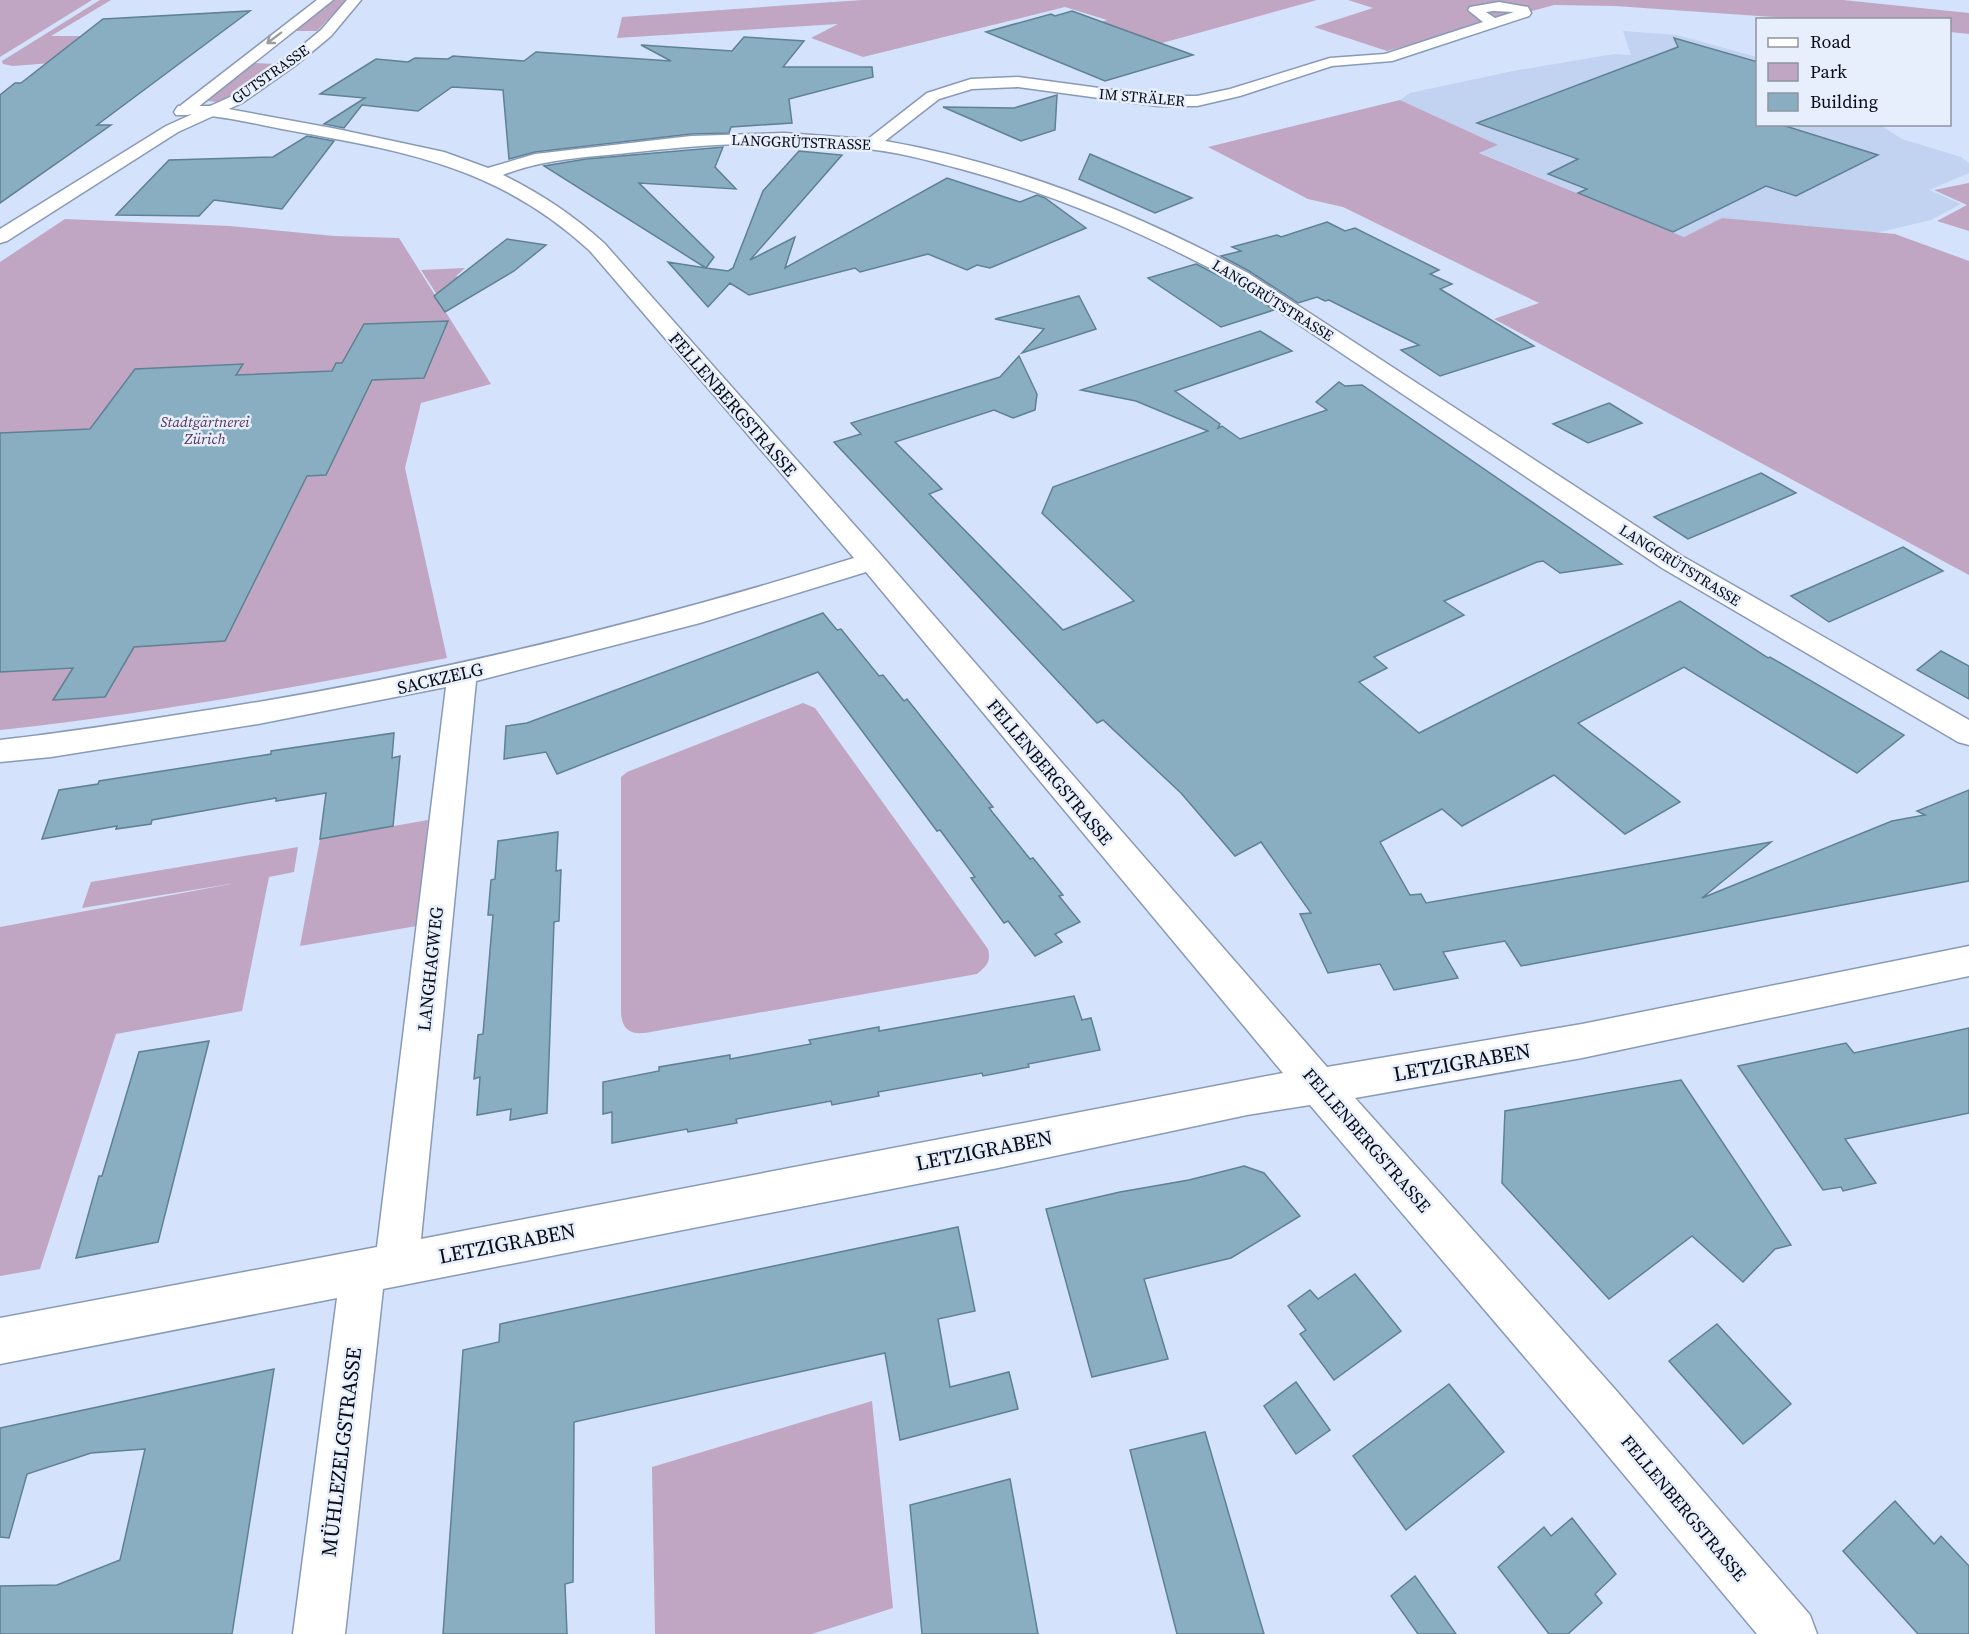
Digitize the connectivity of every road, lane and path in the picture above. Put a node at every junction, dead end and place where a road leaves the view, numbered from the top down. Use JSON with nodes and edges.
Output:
{"nodes":[{"id":1,"x":326,"y":0,"type":"edge"},
{"id":2,"x":354,"y":0,"type":"edge"},
{"id":3,"x":1493,"y":23,"type":"dead end"},
{"id":4,"x":184,"y":109,"type":"junction"},
{"id":5,"x":212,"y":111,"type":"junction"},
{"id":6,"x":172,"y":129,"type":"junction"},
{"id":7,"x":871,"y":144,"type":"junction"},
{"id":8,"x":488,"y":174,"type":"junction"},
{"id":9,"x":0,"y":237,"type":"edge"},
{"id":10,"x":872,"y":561,"type":"junction"},
{"id":11,"x":461,"y":674,"type":"junction"},
{"id":12,"x":1969,"y":735,"type":"edge"},
{"id":13,"x":0,"y":751,"type":"edge"},
{"id":14,"x":1969,"y":961,"type":"edge"},
{"id":15,"x":1319,"y":1086,"type":"junction"},
{"id":16,"x":380,"y":1267,"type":"junction"},
{"id":17,"x":0,"y":1341,"type":"edge"},
{"id":18,"x":319,"y":1634,"type":"edge"},
{"id":19,"x":1791,"y":1634,"type":"edge"}],
"edges":[{"from":1,"to":4,"type":"street","name":"GUTSTRASSE","one_way":true},
{"from":2,"to":5,"type":"street","name":"GUTSTRASSE"},
{"from":3,"to":7,"type":"street","name":"IM STRÄLER"},
{"from":4,"to":5,"type":"street","name":"FELLENBERGSTRASSE"},
{"from":4,"to":6,"type":"street","name":"GUTSTRASSE"},
{"from":5,"to":6,"type":"street","name":"GUTSTRASSE"},
{"from":5,"to":8,"type":"street","name":"FELLENBERGSTRASSE"},
{"from":6,"to":9,"type":"street","name":"GUTSTRASSE"},
{"from":7,"to":8,"type":"street","name":"LANGGRÜTSTRASSE"},
{"from":7,"to":12,"type":"street","name":"LANGGRÜTSTRASSE"},
{"from":8,"to":10,"type":"street","name":"FELLENBERGSTRASSE"},
{"from":10,"to":11,"type":"street","name":"SACKZELG"},
{"from":10,"to":15,"type":"street","name":"FELLENBERGSTRASSE"},
{"from":11,"to":13,"type":"street","name":"SACKZELG"},
{"from":11,"to":16,"type":"street","name":"LANGHAGWEG"},
{"from":14,"to":15,"type":"street","name":"LETZIGRABEN"},
{"from":15,"to":16,"type":"street","name":"LETZIGRABEN"},
{"from":15,"to":19,"type":"street","name":"FELLENBERGSTRASSE"},
{"from":16,"to":17,"type":"street","name":"LETZIGRABEN"},
{"from":16,"to":18,"type":"street","name":"MÜHLEZELGSTRASSE"}]}
